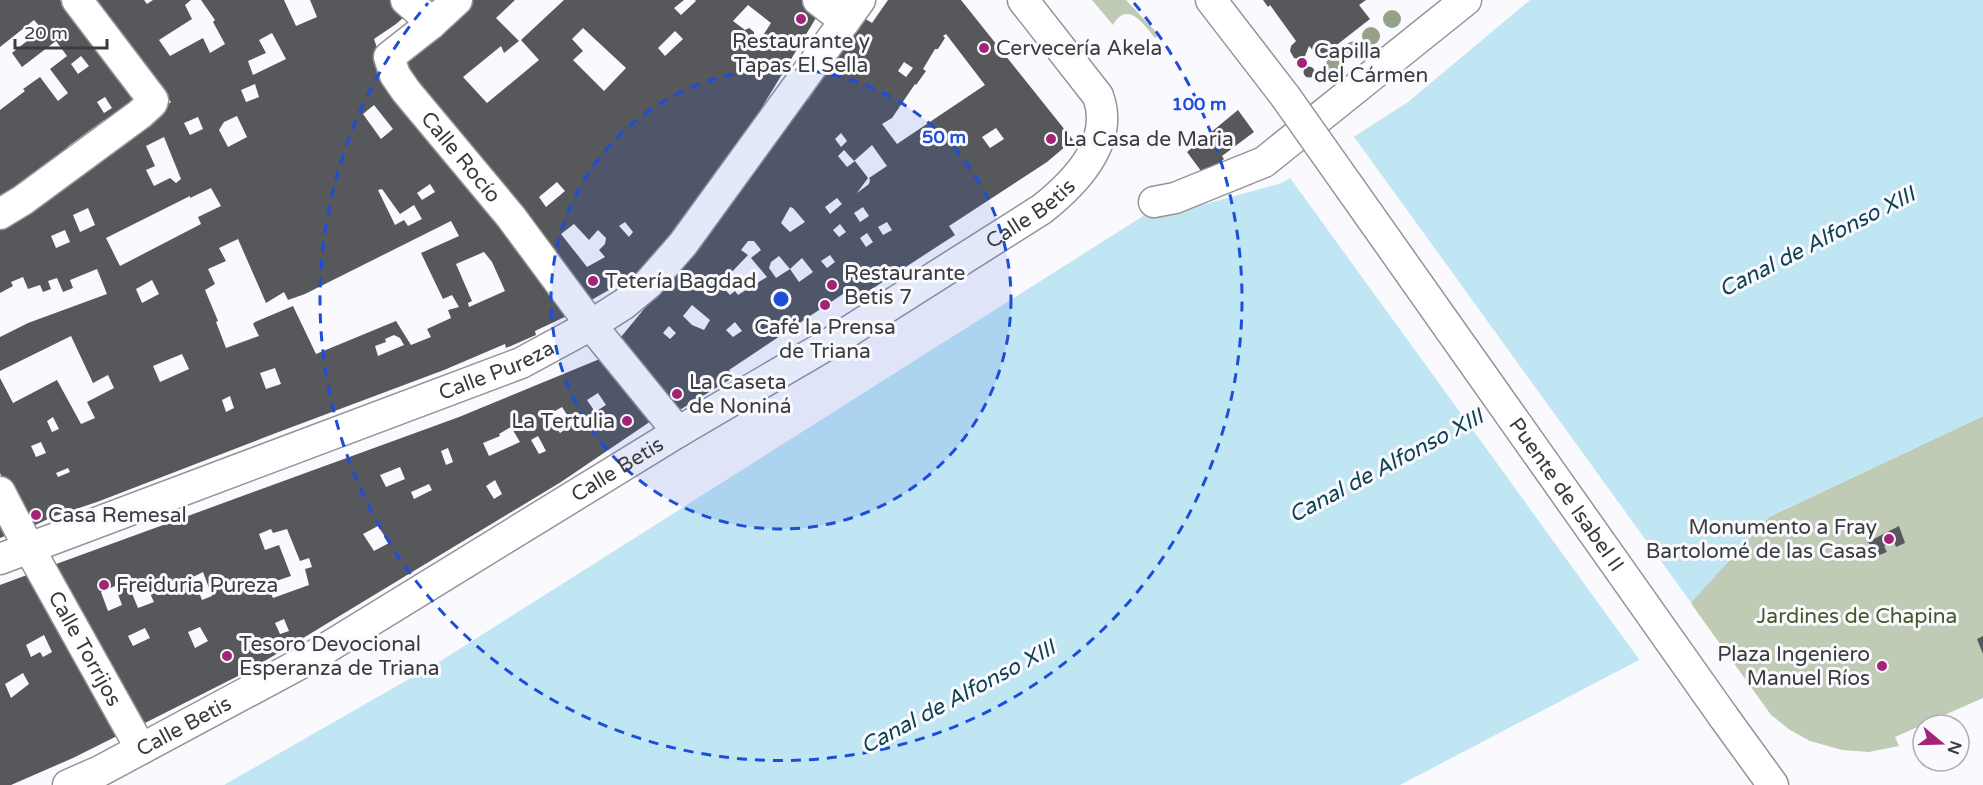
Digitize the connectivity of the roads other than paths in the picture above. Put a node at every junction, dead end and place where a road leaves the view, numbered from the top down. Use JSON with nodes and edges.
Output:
{"nodes":[{"id":1,"x":77,"y":0,"type":"edge"},
{"id":2,"x":406,"y":0,"type":"edge"},
{"id":3,"x":457,"y":0,"type":"edge"},
{"id":4,"x":818,"y":0,"type":"edge"},
{"id":5,"x":1023,"y":0,"type":"edge"},
{"id":6,"x":1211,"y":0,"type":"edge"},
{"id":7,"x":1466,"y":0,"type":"edge"},
{"id":8,"x":853,"y":10,"type":"edge"},
{"id":9,"x":431,"y":24,"type":"junction"},
{"id":10,"x":1155,"y":202,"type":"dead end"},
{"id":11,"x":0,"y":214,"type":"edge"},
{"id":12,"x":591,"y":325,"type":"junction"},
{"id":13,"x":678,"y":432,"type":"junction"},
{"id":14,"x":0,"y":492,"type":"edge"},
{"id":15,"x":29,"y":548,"type":"junction"},
{"id":16,"x":0,"y":559,"type":"edge"},
{"id":17,"x":141,"y":749,"type":"junction"},
{"id":18,"x":68,"y":785,"type":"edge"},
{"id":19,"x":1773,"y":785,"type":"edge"}],
"edges":[{"from":1,"to":11,"type":"street"},
{"from":2,"to":9,"type":"street"},
{"from":3,"to":9,"type":"street","name":"Calle Rocío"},
{"from":4,"to":8,"type":"street"},
{"from":5,"to":13,"type":"street","name":"Calle Betis"},
{"from":6,"to":19,"type":"street","name":"Puente de Isabel II","bridge":true},
{"from":7,"to":10,"type":"street"},
{"from":8,"to":12,"type":"street","name":"Calle Pureza"},
{"from":9,"to":12,"type":"street","name":"Calle Rocío"},
{"from":12,"to":13,"type":"street"},
{"from":12,"to":15,"type":"street","name":"Calle Pureza"},
{"from":13,"to":17,"type":"street","name":"Calle Betis"},
{"from":14,"to":15,"type":"street","name":"Calle Torrijos"},
{"from":15,"to":16,"type":"street","name":"Calle Pureza"},
{"from":15,"to":17,"type":"street","name":"Calle Torrijos"},
{"from":17,"to":18,"type":"street","name":"Calle Betis"}]}
